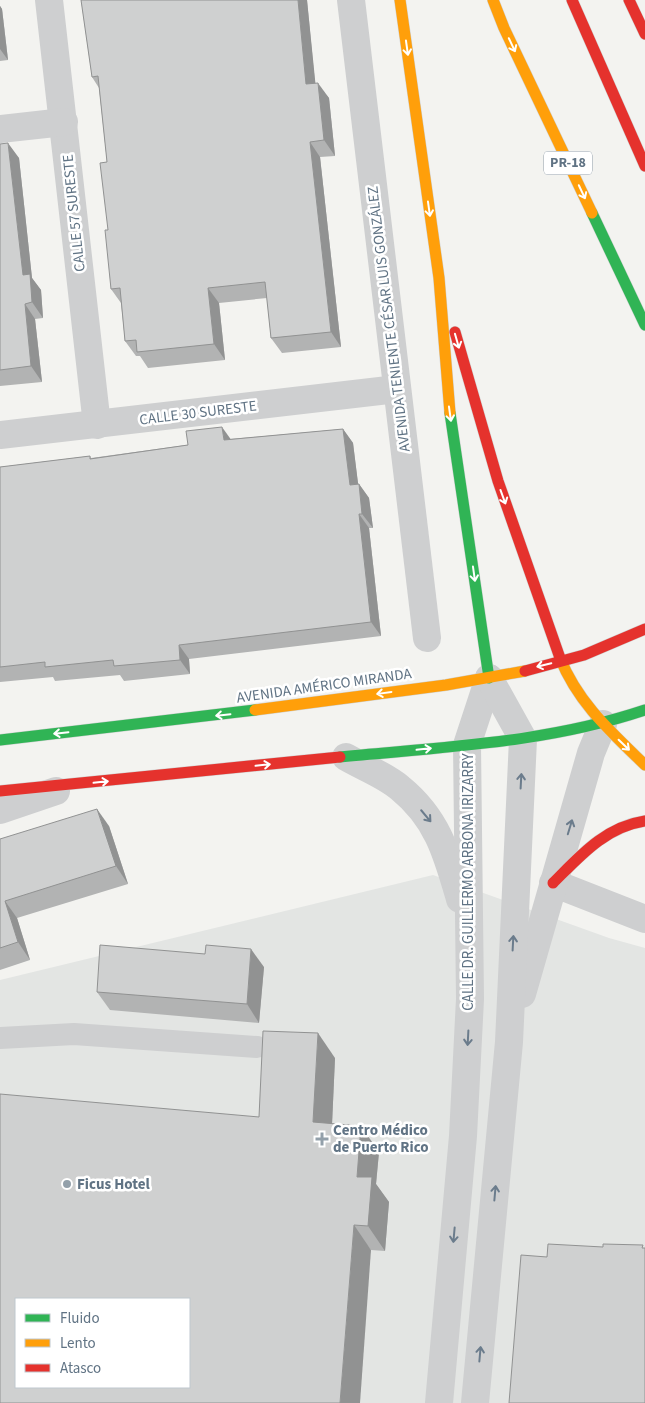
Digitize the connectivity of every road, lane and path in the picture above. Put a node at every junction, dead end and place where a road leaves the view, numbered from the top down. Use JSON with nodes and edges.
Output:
{"nodes":[{"id":1,"x":50,"y":0,"type":"edge"},
{"id":2,"x":351,"y":0,"type":"edge"},
{"id":3,"x":400,"y":0,"type":"edge"},
{"id":4,"x":493,"y":0,"type":"edge"},
{"id":5,"x":572,"y":0,"type":"edge"},
{"id":6,"x":629,"y":0,"type":"edge"},
{"id":7,"x":645,"y":34,"type":"edge"},
{"id":8,"x":621,"y":113,"type":"junction"},
{"id":9,"x":64,"y":122,"type":"junction"},
{"id":10,"x":0,"y":129,"type":"edge"},
{"id":11,"x":645,"y":156,"type":"edge"},
{"id":12,"x":645,"y":166,"type":"edge"},
{"id":13,"x":439,"y":278,"type":"junction"},
{"id":14,"x":645,"y":325,"type":"edge"},
{"id":15,"x":396,"y":389,"type":"junction"},
{"id":16,"x":97,"y":425,"type":"junction"},
{"id":17,"x":0,"y":436,"type":"edge"},
{"id":18,"x":645,"y":629,"type":"edge"},
{"id":19,"x":427,"y":638,"type":"dead end"},
{"id":20,"x":561,"y":661,"type":"junction"},
{"id":21,"x":489,"y":678,"type":"junction"},
{"id":22,"x":645,"y":710,"type":"edge"},
{"id":23,"x":603,"y":724,"type":"junction"},
{"id":24,"x":522,"y":739,"type":"junction"},
{"id":25,"x":0,"y":740,"type":"edge"},
{"id":26,"x":467,"y":745,"type":"junction"},
{"id":27,"x":346,"y":757,"type":"junction"},
{"id":28,"x":645,"y":765,"type":"edge"},
{"id":29,"x":78,"y":784,"type":"junction"},
{"id":30,"x":0,"y":791,"type":"edge"},
{"id":31,"x":0,"y":810,"type":"edge"},
{"id":32,"x":645,"y":821,"type":"edge"},
{"id":33,"x":553,"y":883,"type":"junction"},
{"id":34,"x":645,"y":919,"type":"edge"},
{"id":35,"x":470,"y":933,"type":"junction"},
{"id":36,"x":0,"y":1038,"type":"edge"},
{"id":37,"x":509,"y":1042,"type":"junction"},
{"id":38,"x":257,"y":1047,"type":"dead end"},
{"id":39,"x":438,"y":1403,"type":"edge"},
{"id":40,"x":476,"y":1403,"type":"edge"}],
"edges":[{"from":1,"to":9,"type":"street","name":"CALLE 57 SURESTE"},
{"from":2,"to":15,"type":"street","name":"AVENIDA TENIENTE CÉSAR LUIS GONZÁLEZ"},
{"from":3,"to":13,"type":"main road","one_way":true},
{"from":4,"to":14,"type":"main road","number":"PR-18","one_way":true},
{"from":5,"to":8,"type":"main road"},
{"from":6,"to":7,"type":"main road"},
{"from":8,"to":11,"type":"main road"},
{"from":8,"to":12,"type":"main road"},
{"from":9,"to":10,"type":"street"},
{"from":9,"to":16,"type":"street","name":"CALLE 57 SURESTE"},
{"from":13,"to":20,"type":"main road","one_way":true},
{"from":13,"to":21,"type":"main road","one_way":true},
{"from":15,"to":16,"type":"street","name":"CALLE 30 SURESTE"},
{"from":15,"to":19,"type":"street","name":"AVENIDA TENIENTE CÉSAR LUIS GONZÁLEZ"},
{"from":16,"to":17,"type":"street","name":"CALLE 30 SURESTE"},
{"from":18,"to":20,"type":"main road","name":"AVENIDA AMÉRICO MIRANDA"},
{"from":20,"to":21,"type":"main road","name":"AVENIDA AMÉRICO MIRANDA","one_way":true},
{"from":20,"to":23,"type":"main road"},
{"from":21,"to":24,"type":"street"},
{"from":21,"to":25,"type":"main road","name":"AVENIDA AMÉRICO MIRANDA","one_way":true},
{"from":21,"to":26,"type":"street","name":"CALLE DR. GUILLERMO ARBONA IRIZARRY"},
{"from":22,"to":23,"type":"main road"},
{"from":23,"to":24,"type":"main road"},
{"from":23,"to":28,"type":"main road","one_way":true},
{"from":33,"to":23,"type":"street","one_way":true},
{"from":24,"to":26,"type":"main road"},
{"from":37,"to":24,"type":"street","one_way":true},
{"from":27,"to":26,"type":"main road","one_way":true},
{"from":26,"to":35,"type":"street","name":"CALLE DR. GUILLERMO ARBONA IRIZARRY"},
{"from":29,"to":27,"type":"main road","one_way":true},
{"from":27,"to":35,"type":"street","one_way":true},
{"from":29,"to":30,"type":"main road"},
{"from":29,"to":31,"type":"street"},
{"from":32,"to":33,"type":"main road"},
{"from":33,"to":34,"type":"street"},
{"from":33,"to":37,"type":"street"},
{"from":35,"to":39,"type":"street","name":"CALLE DR. GUILLERMO ARBONA IRIZARRY","one_way":true},
{"from":36,"to":38,"type":"lane"},
{"from":40,"to":37,"type":"street","one_way":true}]}
